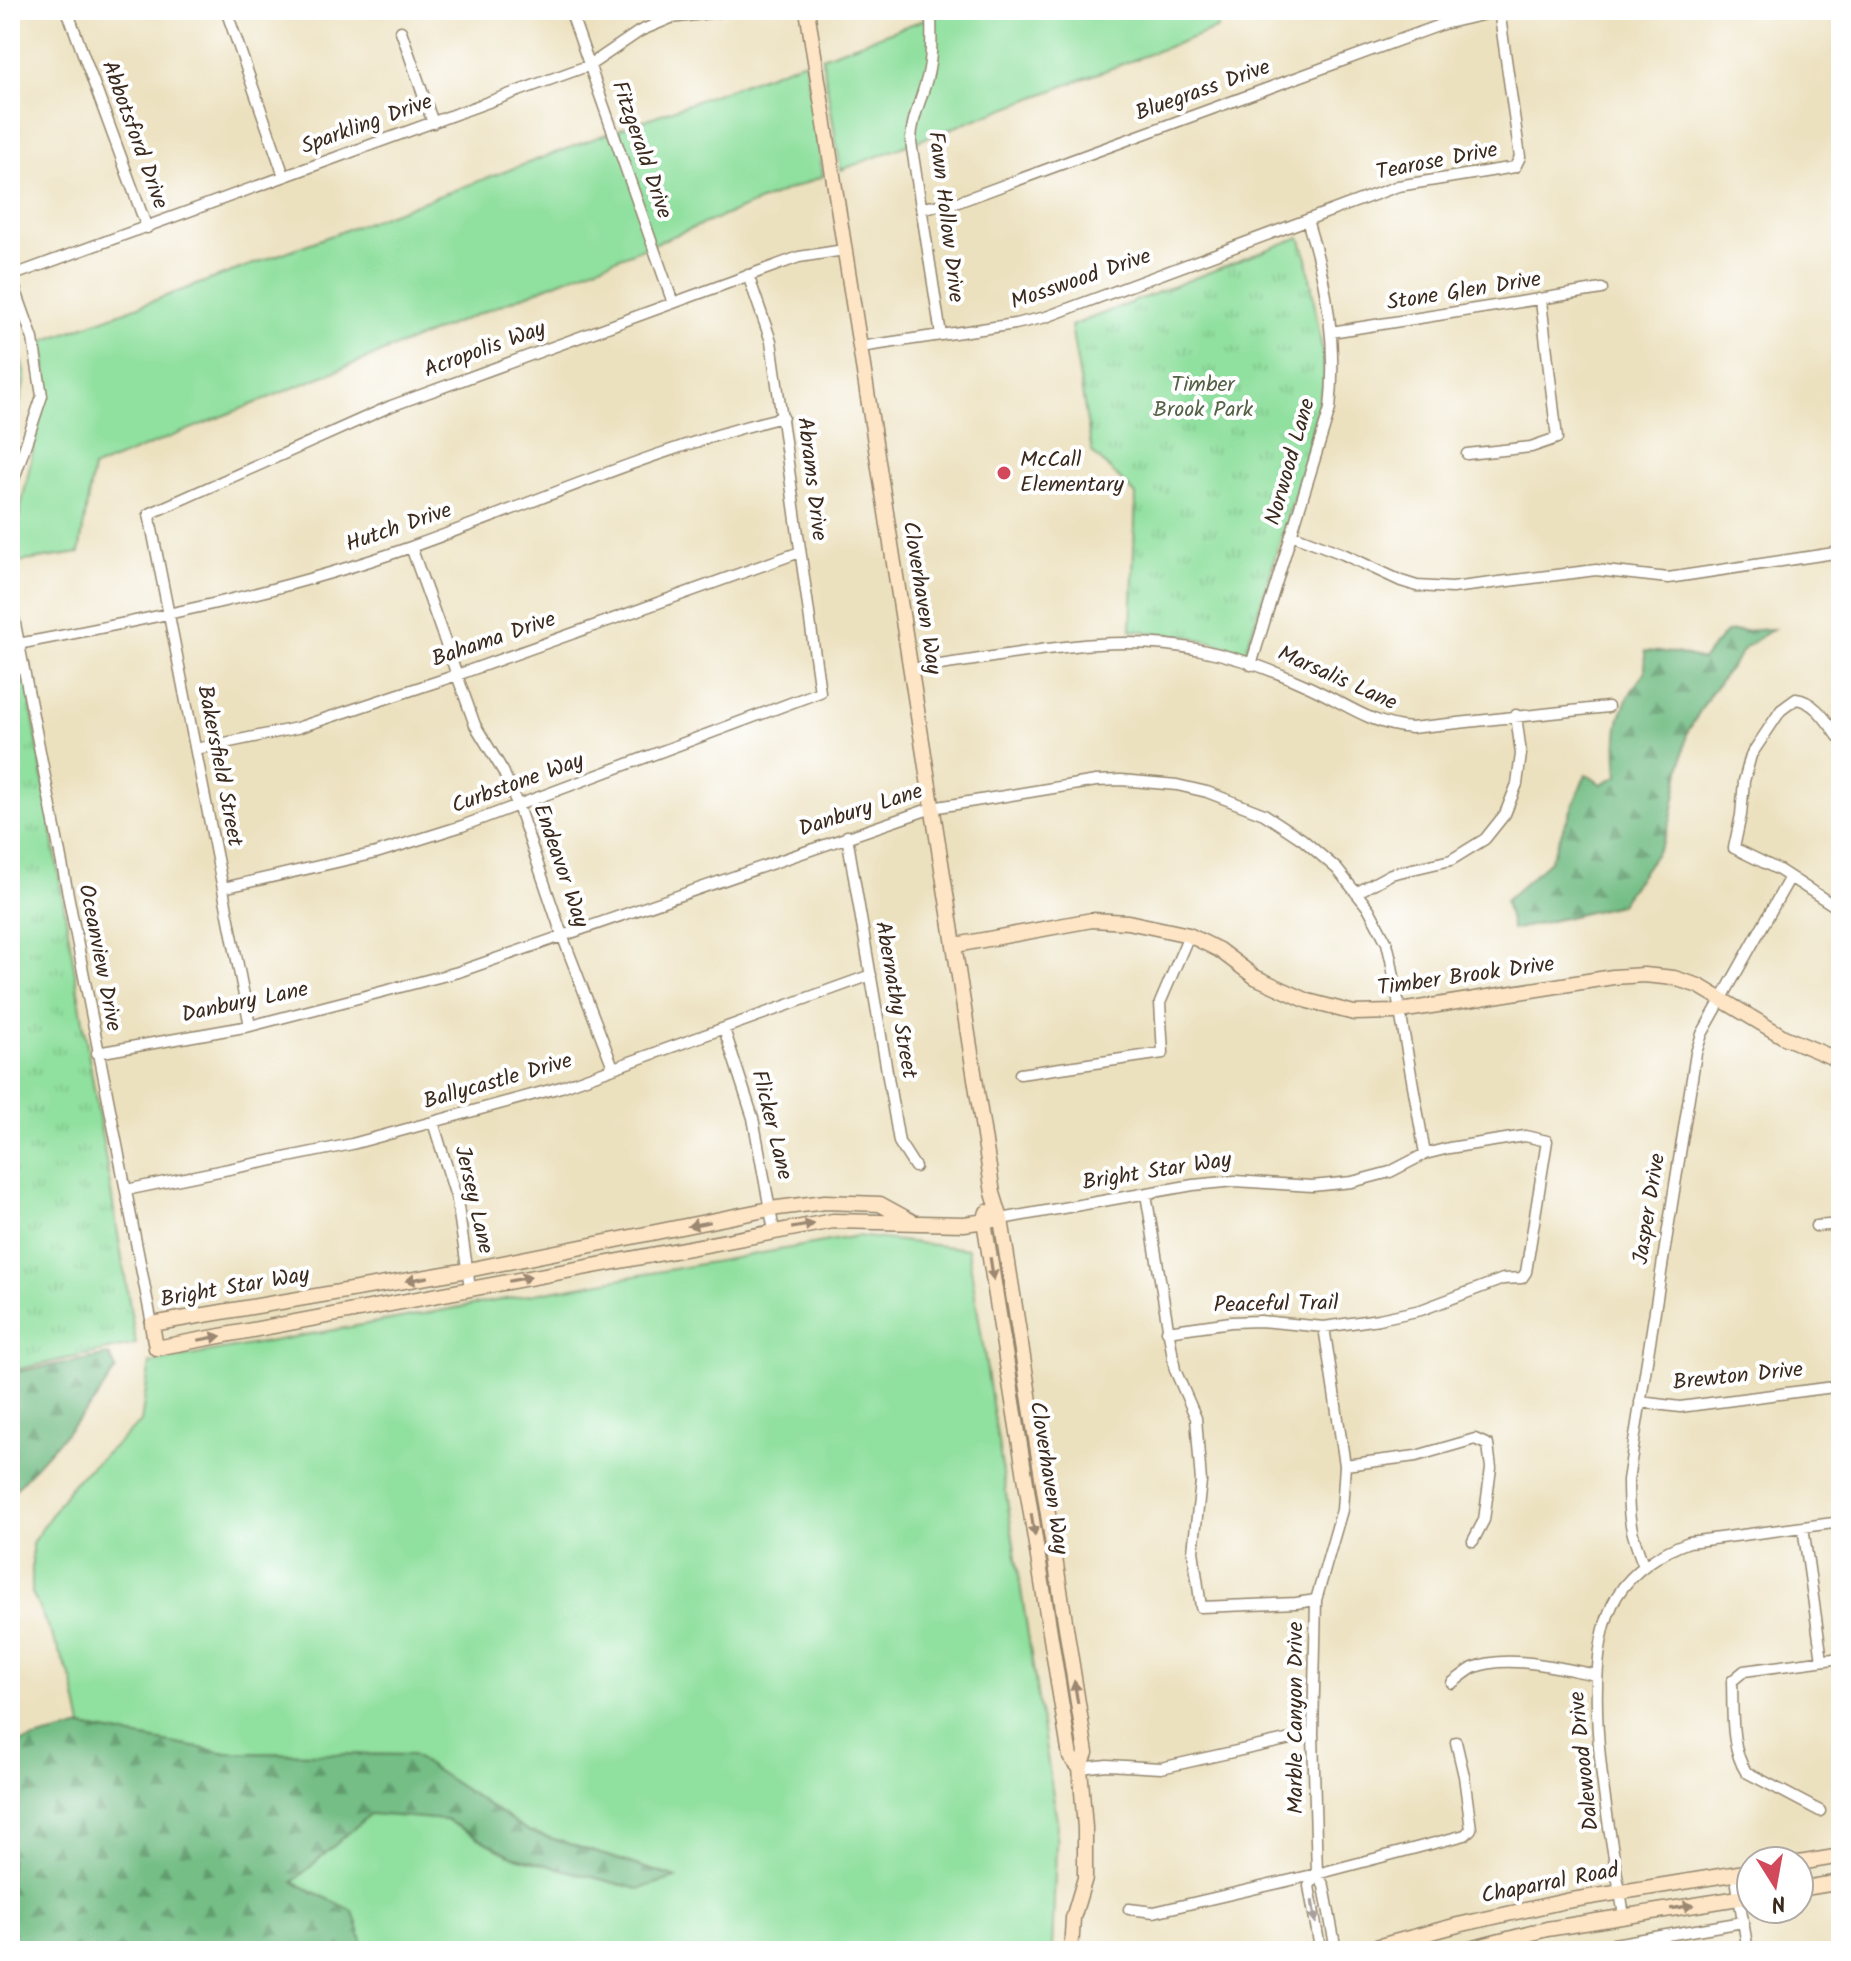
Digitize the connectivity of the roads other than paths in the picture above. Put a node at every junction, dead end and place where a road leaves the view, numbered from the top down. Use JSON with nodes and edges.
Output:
{"nodes":[{"id":1,"x":67,"y":10,"type":"edge"},
{"id":2,"x":226,"y":10,"type":"edge"},
{"id":3,"x":570,"y":10,"type":"edge"},
{"id":4,"x":733,"y":10,"type":"edge"},
{"id":5,"x":807,"y":10,"type":"edge"},
{"id":6,"x":931,"y":10,"type":"edge"},
{"id":7,"x":1499,"y":10,"type":"edge"},
{"id":8,"x":715,"y":12,"type":"edge"},
{"id":9,"x":401,"y":31,"type":"dead end"},
{"id":10,"x":590,"y":65,"type":"junction"},
{"id":11,"x":433,"y":123,"type":"junction"},
{"id":12,"x":284,"y":176,"type":"junction"},
{"id":13,"x":922,"y":208,"type":"junction"},
{"id":14,"x":1307,"y":220,"type":"junction"},
{"id":15,"x":147,"y":228,"type":"junction"},
{"id":16,"x":844,"y":250,"type":"junction"},
{"id":17,"x":10,"y":275,"type":"edge"},
{"id":18,"x":748,"y":275,"type":"junction"},
{"id":19,"x":1602,"y":289,"type":"dead end"},
{"id":20,"x":1541,"y":301,"type":"junction"},
{"id":21,"x":673,"y":303,"type":"junction"},
{"id":22,"x":1331,"y":332,"type":"junction"},
{"id":23,"x":941,"y":335,"type":"junction"},
{"id":24,"x":860,"y":347,"type":"junction"},
{"id":25,"x":783,"y":417,"type":"junction"},
{"id":26,"x":1467,"y":454,"type":"dead end"},
{"id":27,"x":10,"y":491,"type":"edge"},
{"id":28,"x":149,"y":514,"type":"joint"},
{"id":29,"x":1291,"y":534,"type":"junction"},
{"id":30,"x":411,"y":547,"type":"junction"},
{"id":31,"x":800,"y":552,"type":"junction"},
{"id":32,"x":1841,"y":552,"type":"edge"},
{"id":33,"x":10,"y":598,"type":"edge"},
{"id":34,"x":168,"y":614,"type":"junction"},
{"id":35,"x":18,"y":644,"type":"junction"},
{"id":36,"x":1251,"y":665,"type":"junction"},
{"id":37,"x":910,"y":669,"type":"junction"},
{"id":38,"x":457,"y":675,"type":"junction"},
{"id":39,"x":820,"y":692,"type":"joint"},
{"id":40,"x":1608,"y":707,"type":"dead end"},
{"id":41,"x":1516,"y":715,"type":"junction"},
{"id":42,"x":1841,"y":740,"type":"edge"},
{"id":43,"x":196,"y":749,"type":"junction"},
{"id":44,"x":518,"y":806,"type":"junction"},
{"id":45,"x":932,"y":808,"type":"junction"},
{"id":46,"x":847,"y":836,"type":"junction"},
{"id":47,"x":1790,"y":877,"type":"junction"},
{"id":48,"x":223,"y":888,"type":"junction"},
{"id":49,"x":1356,"y":893,"type":"junction"},
{"id":50,"x":1841,"y":910,"type":"edge"},
{"id":51,"x":562,"y":935,"type":"junction"},
{"id":52,"x":1189,"y":935,"type":"junction"},
{"id":53,"x":956,"y":945,"type":"junction"},
{"id":54,"x":871,"y":975,"type":"junction"},
{"id":55,"x":1722,"y":998,"type":"junction"},
{"id":56,"x":1399,"y":1011,"type":"junction"},
{"id":57,"x":250,"y":1026,"type":"junction"},
{"id":58,"x":724,"y":1029,"type":"junction"},
{"id":59,"x":97,"y":1053,"type":"junction"},
{"id":60,"x":1841,"y":1061,"type":"edge"},
{"id":61,"x":613,"y":1067,"type":"junction"},
{"id":62,"x":1020,"y":1074,"type":"dead end"},
{"id":63,"x":433,"y":1122,"type":"junction"},
{"id":64,"x":1425,"y":1154,"type":"junction"},
{"id":65,"x":915,"y":1167,"type":"dead end"},
{"id":66,"x":126,"y":1190,"type":"junction"},
{"id":67,"x":993,"y":1193,"type":"junction"},
{"id":68,"x":1146,"y":1194,"type":"junction"},
{"id":69,"x":770,"y":1209,"type":"junction"},
{"id":70,"x":1001,"y":1219,"type":"junction"},
{"id":71,"x":911,"y":1221,"type":"junction"},
{"id":72,"x":984,"y":1221,"type":"junction"},
{"id":73,"x":1841,"y":1224,"type":"edge"},
{"id":74,"x":1816,"y":1226,"type":"dead end"},
{"id":75,"x":774,"y":1231,"type":"junction"},
{"id":76,"x":468,"y":1270,"type":"junction"},
{"id":77,"x":1522,"y":1278,"type":"joint"},
{"id":78,"x":470,"y":1288,"type":"junction"},
{"id":79,"x":152,"y":1324,"type":"junction"},
{"id":80,"x":1324,"y":1327,"type":"junction"},
{"id":81,"x":1167,"y":1331,"type":"junction"},
{"id":82,"x":1841,"y":1386,"type":"edge"},
{"id":83,"x":1640,"y":1402,"type":"junction"},
{"id":84,"x":1345,"y":1465,"type":"junction"},
{"id":85,"x":1841,"y":1522,"type":"edge"},
{"id":86,"x":1803,"y":1527,"type":"junction"},
{"id":87,"x":1473,"y":1541,"type":"dead end"},
{"id":88,"x":1644,"y":1566,"type":"junction"},
{"id":89,"x":1316,"y":1600,"type":"junction"},
{"id":90,"x":1841,"y":1658,"type":"edge"},
{"id":91,"x":1822,"y":1660,"type":"junction"},
{"id":92,"x":1597,"y":1675,"type":"junction"},
{"id":93,"x":1452,"y":1683,"type":"dead end"},
{"id":94,"x":1313,"y":1734,"type":"junction"},
{"id":95,"x":1456,"y":1742,"type":"dead end"},
{"id":96,"x":1080,"y":1768,"type":"junction"},
{"id":97,"x":1820,"y":1811,"type":"dead end"},
{"id":98,"x":1841,"y":1856,"type":"edge"},
{"id":99,"x":1815,"y":1860,"type":"edge"},
{"id":100,"x":1735,"y":1873,"type":"edge"},
{"id":101,"x":1317,"y":1874,"type":"junction"},
{"id":102,"x":1841,"y":1882,"type":"edge"},
{"id":103,"x":1815,"y":1886,"type":"edge"},
{"id":104,"x":1620,"y":1893,"type":"junction"},
{"id":105,"x":1735,"y":1899,"type":"edge"},
{"id":106,"x":1129,"y":1909,"type":"dead end"},
{"id":107,"x":1624,"y":1916,"type":"junction"},
{"id":108,"x":1735,"y":1923,"type":"edge"},
{"id":109,"x":1744,"y":1925,"type":"edge"},
{"id":110,"x":1071,"y":1951,"type":"edge"},
{"id":111,"x":1323,"y":1951,"type":"edge"},
{"id":112,"x":1333,"y":1951,"type":"edge"},
{"id":113,"x":1361,"y":1951,"type":"edge"},
{"id":114,"x":1462,"y":1951,"type":"edge"},
{"id":115,"x":1573,"y":1951,"type":"edge"},
{"id":116,"x":1748,"y":1951,"type":"edge"}],
"edges":[{"from":1,"to":15,"type":"street","name":"Abbotsford Drive"},
{"from":2,"to":12,"type":"street"},
{"from":3,"to":10,"type":"street","name":"Fitzgerald Drive"},
{"from":4,"to":8,"type":"street","name":"Sparkling Drive"},
{"from":5,"to":16,"type":"street","name":"Cloverhaven Way"},
{"from":6,"to":13,"type":"street","name":"Fawn Hollow Drive"},
{"from":7,"to":13,"type":"street","name":"Bluegrass Drive"},
{"from":7,"to":14,"type":"street","name":"Tearose Drive"},
{"from":8,"to":10,"type":"street","name":"Sparkling Drive"},
{"from":9,"to":11,"type":"street"},
{"from":10,"to":11,"type":"street","name":"Sparkling Drive"},
{"from":10,"to":21,"type":"street","name":"Fitzgerald Drive"},
{"from":11,"to":12,"type":"street","name":"Sparkling Drive"},
{"from":12,"to":15,"type":"street","name":"Sparkling Drive"},
{"from":13,"to":23,"type":"street","name":"Fawn Hollow Drive"},
{"from":14,"to":22,"type":"street","name":"Norwood Lane"},
{"from":14,"to":23,"type":"street","name":"Mosswood Drive"},
{"from":15,"to":17,"type":"street","name":"Sparkling Drive"},
{"from":16,"to":18,"type":"street","name":"Acropolis Way"},
{"from":16,"to":24,"type":"street","name":"Cloverhaven Way"},
{"from":17,"to":27,"type":"street"},
{"from":18,"to":21,"type":"street","name":"Acropolis Way"},
{"from":18,"to":25,"type":"street","name":"Abrams Drive"},
{"from":19,"to":20,"type":"street","name":"Stone Glen Drive"},
{"from":20,"to":22,"type":"street","name":"Stone Glen Drive"},
{"from":20,"to":26,"type":"street"},
{"from":21,"to":28,"type":"street","name":"Acropolis Way"},
{"from":22,"to":29,"type":"street","name":"Norwood Lane"},
{"from":23,"to":24,"type":"street","name":"Mosswood Drive"},
{"from":24,"to":37,"type":"street","name":"Cloverhaven Way"},
{"from":25,"to":30,"type":"street","name":"Hutch Drive"},
{"from":25,"to":31,"type":"street","name":"Abrams Drive"},
{"from":28,"to":34,"type":"street","name":"Bakersfield Street"},
{"from":29,"to":32,"type":"street"},
{"from":29,"to":36,"type":"street","name":"Norwood Lane"},
{"from":30,"to":34,"type":"street","name":"Hutch Drive"},
{"from":30,"to":38,"type":"street","name":"Endeavor Way"},
{"from":31,"to":38,"type":"street","name":"Bahama Drive"},
{"from":31,"to":39,"type":"street","name":"Abrams Drive"},
{"from":33,"to":35,"type":"street","name":"Oceanview Drive"},
{"from":34,"to":35,"type":"street","name":"Hutch Drive"},
{"from":34,"to":43,"type":"street","name":"Bakersfield Street"},
{"from":35,"to":59,"type":"street","name":"Oceanview Drive"},
{"from":36,"to":37,"type":"street","name":"Marsalis Lane"},
{"from":36,"to":41,"type":"street","name":"Marsalis Lane"},
{"from":37,"to":45,"type":"street","name":"Cloverhaven Way"},
{"from":38,"to":43,"type":"street","name":"Bahama Drive"},
{"from":38,"to":44,"type":"street","name":"Endeavor Way"},
{"from":39,"to":44,"type":"street","name":"Curbstone Way"},
{"from":40,"to":41,"type":"street","name":"Marsalis Lane"},
{"from":41,"to":49,"type":"street"},
{"from":42,"to":47,"type":"street"},
{"from":43,"to":48,"type":"street","name":"Bakersfield Street"},
{"from":44,"to":48,"type":"street","name":"Curbstone Way"},
{"from":44,"to":51,"type":"street","name":"Endeavor Way"},
{"from":45,"to":46,"type":"street","name":"Danbury Lane"},
{"from":45,"to":49,"type":"street","name":"Danbury Lane"},
{"from":45,"to":53,"type":"street","name":"Cloverhaven Way"},
{"from":46,"to":51,"type":"street","name":"Danbury Lane"},
{"from":46,"to":54,"type":"street","name":"Abernathy Street"},
{"from":47,"to":50,"type":"street"},
{"from":47,"to":55,"type":"street","name":"Jasper Drive"},
{"from":48,"to":57,"type":"street","name":"Bakersfield Street"},
{"from":49,"to":56,"type":"street","name":"Danbury Lane"},
{"from":51,"to":57,"type":"street","name":"Danbury Lane"},
{"from":51,"to":61,"type":"street","name":"Endeavor Way"},
{"from":52,"to":53,"type":"street","name":"Timber Brook Drive"},
{"from":52,"to":56,"type":"street","name":"Timber Brook Drive"},
{"from":52,"to":62,"type":"street"},
{"from":53,"to":67,"type":"street","name":"Cloverhaven Way"},
{"from":54,"to":58,"type":"street","name":"Ballycastle Drive"},
{"from":54,"to":65,"type":"street","name":"Abernathy Street"},
{"from":55,"to":56,"type":"street","name":"Timber Brook Drive"},
{"from":55,"to":60,"type":"street","name":"Timber Brook Drive"},
{"from":55,"to":83,"type":"street","name":"Jasper Drive"},
{"from":56,"to":64,"type":"street","name":"Danbury Lane"},
{"from":57,"to":59,"type":"street","name":"Danbury Lane"},
{"from":58,"to":61,"type":"street","name":"Ballycastle Drive"},
{"from":58,"to":69,"type":"street","name":"Flicker Lane"},
{"from":59,"to":66,"type":"street","name":"Oceanview Drive"},
{"from":61,"to":63,"type":"street","name":"Ballycastle Drive"},
{"from":63,"to":66,"type":"street","name":"Ballycastle Drive"},
{"from":63,"to":76,"type":"street","name":"Jersey Lane"},
{"from":64,"to":68,"type":"street","name":"Bright Star Way"},
{"from":64,"to":77,"type":"street","name":"Bright Star Way"},
{"from":66,"to":79,"type":"street","name":"Oceanview Drive"},
{"from":67,"to":70,"type":"street","name":"Cloverhaven Way"},
{"from":67,"to":72,"type":"street","name":"Cloverhaven Way"},
{"from":68,"to":70,"type":"street","name":"Bright Star Way"},
{"from":68,"to":81,"type":"street"},
{"from":69,"to":71,"type":"street","name":"Bright Star Way"},
{"from":69,"to":75,"type":"street","name":"Flicker Lane"},
{"from":69,"to":76,"type":"street","name":"Bright Star Way","one_way":true},
{"from":70,"to":72,"type":"street","name":"Bright Star Way"},
{"from":96,"to":70,"type":"street","name":"Cloverhaven Way","one_way":true},
{"from":71,"to":72,"type":"street","name":"Bright Star Way"},
{"from":75,"to":71,"type":"street","name":"Bright Star Way","one_way":true},
{"from":72,"to":96,"type":"street","name":"Cloverhaven Way","one_way":true},
{"from":73,"to":74,"type":"street"},
{"from":78,"to":75,"type":"street","name":"Bright Star Way","one_way":true},
{"from":76,"to":78,"type":"street","name":"Jersey Lane"},
{"from":76,"to":79,"type":"street","name":"Bright Star Way","one_way":true},
{"from":77,"to":80,"type":"street","name":"Peaceful Trail"},
{"from":79,"to":78,"type":"street","name":"Bright Star Way","one_way":true},
{"from":80,"to":81,"type":"street","name":"Peaceful Trail"},
{"from":80,"to":84,"type":"street","name":"Marble Canyon Drive"},
{"from":81,"to":89,"type":"street"},
{"from":82,"to":83,"type":"street","name":"Brewton Drive"},
{"from":83,"to":88,"type":"street","name":"Jasper Drive"},
{"from":84,"to":87,"type":"street"},
{"from":84,"to":89,"type":"street","name":"Marble Canyon Drive"},
{"from":85,"to":86,"type":"street","name":"Dalewood Drive"},
{"from":86,"to":88,"type":"street","name":"Dalewood Drive"},
{"from":86,"to":91,"type":"street"},
{"from":88,"to":92,"type":"street","name":"Dalewood Drive"},
{"from":89,"to":94,"type":"street","name":"Marble Canyon Drive"},
{"from":90,"to":91,"type":"street"},
{"from":91,"to":97,"type":"street"},
{"from":92,"to":93,"type":"street"},
{"from":92,"to":104,"type":"street","name":"Dalewood Drive"},
{"from":94,"to":96,"type":"street"},
{"from":94,"to":101,"type":"street","name":"Marble Canyon Drive"},
{"from":95,"to":101,"type":"street"},
{"from":96,"to":110,"type":"street","name":"Cloverhaven Way"},
{"from":98,"to":99,"type":"street"},
{"from":100,"to":104,"type":"street","name":"Chaparral Road"},
{"from":101,"to":106,"type":"street"},
{"from":101,"to":111,"type":"street","name":"Marble Canyon Drive","one_way":true},
{"from":101,"to":112,"type":"street","name":"Marble Canyon Drive"},
{"from":102,"to":103,"type":"street"},
{"from":104,"to":107,"type":"street","name":"Dalewood Drive"},
{"from":104,"to":113,"type":"street","name":"Chaparral Road"},
{"from":107,"to":105,"type":"street","name":"Chaparral Road","one_way":true},
{"from":107,"to":114,"type":"street","name":"Chaparral Road"},
{"from":108,"to":115,"type":"street"},
{"from":109,"to":116,"type":"street"}]}
